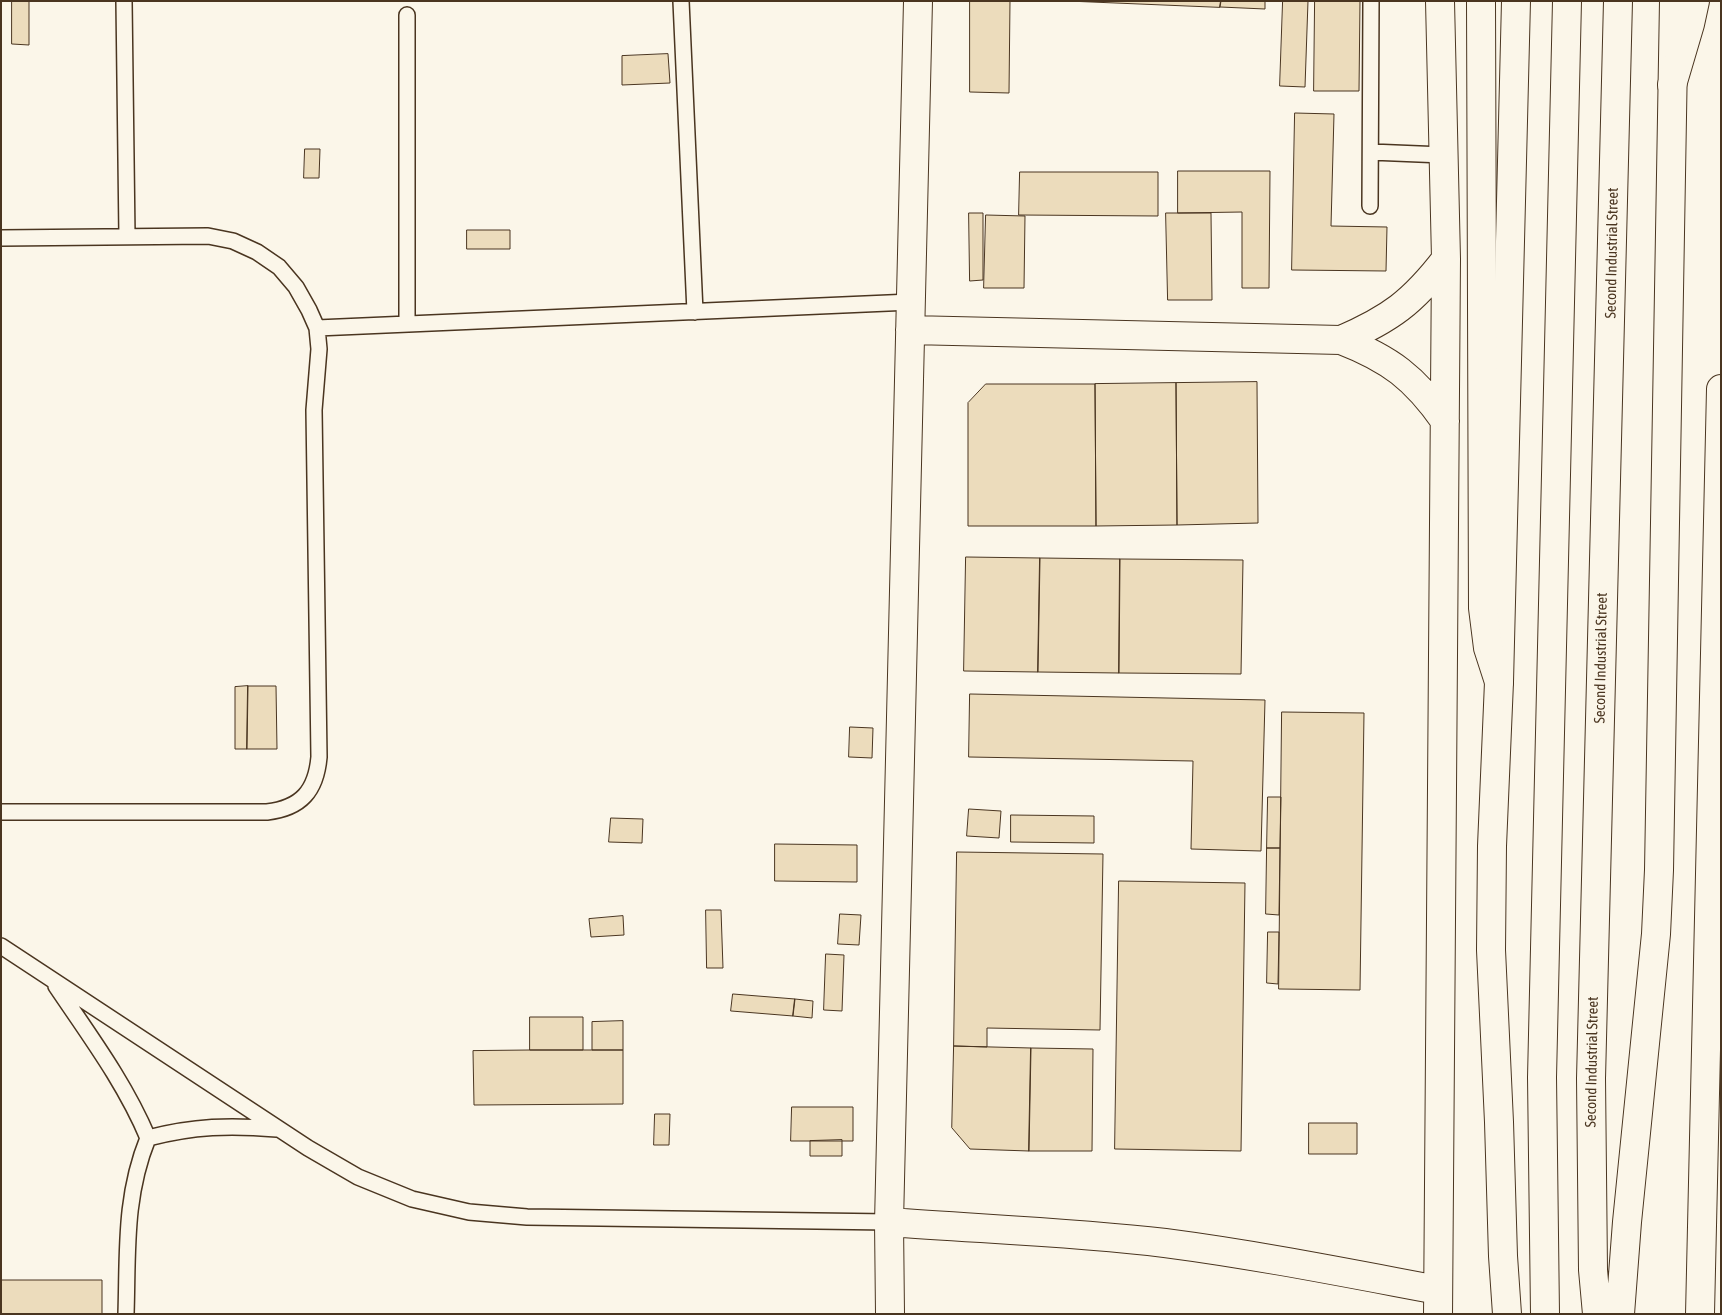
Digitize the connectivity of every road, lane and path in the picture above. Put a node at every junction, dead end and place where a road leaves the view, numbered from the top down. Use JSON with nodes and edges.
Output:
{"nodes":[{"id":1,"x":124,"y":1,"type":"edge"},
{"id":2,"x":681,"y":1,"type":"edge"},
{"id":3,"x":918,"y":1,"type":"edge"},
{"id":4,"x":1372,"y":1,"type":"edge"},
{"id":5,"x":1440,"y":1,"type":"edge"},
{"id":6,"x":1481,"y":1,"type":"edge"},
{"id":7,"x":1516,"y":1,"type":"edge"},
{"id":8,"x":1567,"y":1,"type":"edge"},
{"id":9,"x":1618,"y":1,"type":"edge"},
{"id":10,"x":1674,"y":1,"type":"edge"},
{"id":11,"x":1695,"y":1,"type":"edge"},
{"id":12,"x":407,"y":15,"type":"dead end"},
{"id":13,"x":1672,"y":85,"type":"junction"},
{"id":14,"x":1371,"y":152,"type":"junction"},
{"id":15,"x":1443,"y":155,"type":"junction"},
{"id":16,"x":1370,"y":206,"type":"dead end"},
{"id":17,"x":127,"y":237,"type":"junction"},
{"id":18,"x":1,"y":238,"type":"edge"},
{"id":19,"x":1446,"y":260,"type":"junction"},
{"id":20,"x":911,"y":302,"type":"junction"},
{"id":21,"x":696,"y":312,"type":"junction"},
{"id":22,"x":407,"y":324,"type":"junction"},
{"id":23,"x":316,"y":328,"type":"junction"},
{"id":24,"x":910,"y":330,"type":"junction"},
{"id":25,"x":1341,"y":340,"type":"junction"},
{"id":26,"x":1721,"y":389,"type":"edge"},
{"id":27,"x":1445,"y":421,"type":"junction"},
{"id":28,"x":1720,"y":431,"type":"edge"},
{"id":29,"x":1499,"y":682,"type":"junction"},
{"id":30,"x":1,"y":812,"type":"edge"},
{"id":31,"x":1715,"y":904,"type":"edge"},
{"id":32,"x":1,"y":946,"type":"edge"},
{"id":33,"x":51,"y":978,"type":"junction"},
{"id":34,"x":278,"y":1129,"type":"junction"},
{"id":35,"x":148,"y":1138,"type":"junction"},
{"id":36,"x":1702,"y":1189,"type":"junction"},
{"id":37,"x":1721,"y":1213,"type":"edge"},
{"id":38,"x":889,"y":1222,"type":"junction"},
{"id":39,"x":1721,"y":1288,"type":"edge"},
{"id":40,"x":1438,"y":1302,"type":"edge"},
{"id":41,"x":1700,"y":1312,"type":"edge"},
{"id":42,"x":126,"y":1314,"type":"edge"},
{"id":43,"x":890,"y":1314,"type":"edge"},
{"id":44,"x":1507,"y":1314,"type":"edge"},
{"id":45,"x":1546,"y":1314,"type":"edge"},
{"id":46,"x":1597,"y":1314,"type":"edge"},
{"id":47,"x":1620,"y":1314,"type":"edge"}],
"edges":[{"from":1,"to":17,"type":"lane"},
{"from":2,"to":21,"type":"lane"},
{"from":3,"to":20,"type":"main road"},
{"from":4,"to":14,"type":"lane"},
{"from":5,"to":15,"type":"main road"},
{"from":6,"to":29,"type":"main road"},
{"from":7,"to":29,"type":"main road"},
{"from":8,"to":45,"type":"main road"},
{"from":9,"to":46,"type":"main road","name":"Second Industrial Street"},
{"from":10,"to":13,"type":"main road"},
{"from":11,"to":13,"type":"main road"},
{"from":12,"to":22,"type":"lane"},
{"from":13,"to":47,"type":"main road"},
{"from":14,"to":15,"type":"lane"},
{"from":14,"to":16,"type":"lane"},
{"from":15,"to":19,"type":"main road"},
{"from":17,"to":18,"type":"lane"},
{"from":17,"to":23,"type":"lane"},
{"from":19,"to":25,"type":"main road"},
{"from":19,"to":27,"type":"main road"},
{"from":20,"to":21,"type":"lane"},
{"from":20,"to":24,"type":"main road"},
{"from":21,"to":22,"type":"lane"},
{"from":22,"to":23,"type":"lane"},
{"from":23,"to":30,"type":"lane"},
{"from":24,"to":25,"type":"main road"},
{"from":24,"to":38,"type":"main road"},
{"from":25,"to":27,"type":"main road"},
{"from":26,"to":28,"type":"main road"},
{"from":27,"to":40,"type":"main road"},
{"from":28,"to":31,"type":"main road"},
{"from":29,"to":44,"type":"main road"},
{"from":31,"to":36,"type":"main road"},
{"from":32,"to":33,"type":"lane"},
{"from":33,"to":34,"type":"lane"},
{"from":33,"to":35,"type":"lane"},
{"from":34,"to":35,"type":"lane"},
{"from":34,"to":38,"type":"lane"},
{"from":35,"to":42,"type":"lane"},
{"from":36,"to":37,"type":"main road"},
{"from":36,"to":41,"type":"main road"},
{"from":38,"to":40,"type":"main road"},
{"from":38,"to":43,"type":"main road"},
{"from":39,"to":41,"type":"main road"}]}
